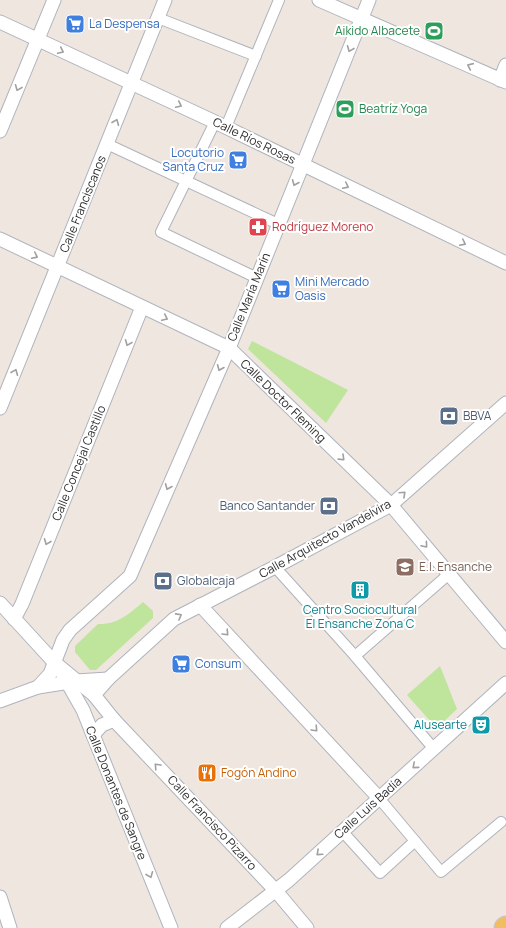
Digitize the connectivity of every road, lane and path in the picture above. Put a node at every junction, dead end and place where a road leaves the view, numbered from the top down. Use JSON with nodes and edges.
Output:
{"nodes":[{"id":1,"x":54,"y":0,"type":"edge"},
{"id":2,"x":166,"y":0,"type":"edge"},
{"id":3,"x":279,"y":0,"type":"edge"},
{"id":4,"x":319,"y":0,"type":"edge"},
{"id":5,"x":369,"y":0,"type":"edge"},
{"id":6,"x":158,"y":18,"type":"junction"},
{"id":7,"x":362,"y":18,"type":"junction"},
{"id":8,"x":0,"y":22,"type":"edge"},
{"id":9,"x":37,"y":40,"type":"junction"},
{"id":10,"x":256,"y":56,"type":"junction"},
{"id":11,"x":506,"y":64,"type":"edge"},
{"id":12,"x":503,"y":81,"type":"edge"},
{"id":13,"x":132,"y":84,"type":"junction"},
{"id":14,"x":220,"y":124,"type":"junction"},
{"id":15,"x":0,"y":131,"type":"edge"},
{"id":16,"x":107,"y":144,"type":"junction"},
{"id":17,"x":303,"y":165,"type":"junction"},
{"id":18,"x":186,"y":181,"type":"junction"},
{"id":19,"x":278,"y":224,"type":"junction"},
{"id":20,"x":0,"y":238,"type":"edge"},
{"id":21,"x":506,"y":263,"type":"edge"},
{"id":22,"x":58,"y":266,"type":"junction"},
{"id":23,"x":257,"y":278,"type":"junction"},
{"id":24,"x":142,"y":307,"type":"junction"},
{"id":25,"x":229,"y":348,"type":"junction"},
{"id":26,"x":506,"y":403,"type":"edge"},
{"id":27,"x":0,"y":408,"type":"edge"},
{"id":28,"x":391,"y":505,"type":"junction"},
{"id":29,"x":275,"y":567,"type":"junction"},
{"id":30,"x":449,"y":574,"type":"junction"},
{"id":31,"x":0,"y":603,"type":"edge"},
{"id":32,"x":200,"y":605,"type":"junction"},
{"id":33,"x":14,"y":619,"type":"junction"},
{"id":34,"x":506,"y":642,"type":"edge"},
{"id":35,"x":355,"y":656,"type":"junction"},
{"id":36,"x":54,"y":662,"type":"junction"},
{"id":37,"x":108,"y":680,"type":"junction"},
{"id":38,"x":72,"y":681,"type":"junction"},
{"id":39,"x":506,"y":683,"type":"edge"},
{"id":40,"x":38,"y":687,"type":"junction"},
{"id":41,"x":94,"y":695,"type":"junction"},
{"id":42,"x":0,"y":701,"type":"edge"},
{"id":43,"x":114,"y":720,"type":"junction"},
{"id":44,"x":93,"y":736,"type":"junction"},
{"id":45,"x":434,"y":749,"type":"junction"},
{"id":46,"x":378,"y":797,"type":"junction"},
{"id":47,"x":501,"y":822,"type":"dead end"},
{"id":48,"x":342,"y":832,"type":"junction"},
{"id":49,"x":415,"y":842,"type":"junction"},
{"id":50,"x":276,"y":891,"type":"junction"},
{"id":51,"x":0,"y":897,"type":"edge"},
{"id":52,"x":10,"y":928,"type":"edge"},
{"id":53,"x":172,"y":928,"type":"edge"},
{"id":54,"x":227,"y":928,"type":"edge"},
{"id":55,"x":308,"y":928,"type":"edge"}],
"edges":[{"from":1,"to":9,"type":"street"},
{"from":2,"to":6,"type":"street","name":"Calle Franciscanos"},
{"from":3,"to":10,"type":"street"},
{"from":4,"to":7,"type":"street"},
{"from":5,"to":7,"type":"street","name":"Calle María Marín"},
{"from":6,"to":10,"type":"street"},
{"from":6,"to":13,"type":"street","name":"Calle Franciscanos"},
{"from":12,"to":7,"type":"street","one_way":true},
{"from":7,"to":17,"type":"street","name":"Calle María Marín","one_way":true},
{"from":8,"to":9,"type":"street","name":"Calle Ríos Rosas"},
{"from":9,"to":13,"type":"street","name":"Calle Ríos Rosas","one_way":true},
{"from":9,"to":15,"type":"street","one_way":true},
{"from":10,"to":14,"type":"street"},
{"from":11,"to":12,"type":"street"},
{"from":13,"to":14,"type":"street","name":"Calle Ríos Rosas","one_way":true},
{"from":16,"to":13,"type":"street","name":"Calle Franciscanos","one_way":true},
{"from":14,"to":17,"type":"street","name":"Calle Ríos Rosas"},
{"from":14,"to":18,"type":"street"},
{"from":16,"to":18,"type":"street"},
{"from":16,"to":22,"type":"street","name":"Calle Franciscanos"},
{"from":17,"to":19,"type":"street","name":"Calle María Marín","one_way":true},
{"from":17,"to":21,"type":"street","name":"Calle Ríos Rosas","one_way":true},
{"from":18,"to":19,"type":"street"},
{"from":18,"to":23,"type":"street"},
{"from":19,"to":23,"type":"street","name":"Calle María Marín"},
{"from":20,"to":22,"type":"street","name":"Calle Doctor Fleming","one_way":true},
{"from":22,"to":24,"type":"street","name":"Calle Doctor Fleming"},
{"from":27,"to":22,"type":"street","name":"Calle Franciscanos","one_way":true},
{"from":23,"to":25,"type":"street","name":"Calle María Marín"},
{"from":24,"to":25,"type":"street","name":"Calle Doctor Fleming","one_way":true},
{"from":24,"to":33,"type":"street","name":"Calle Concejal Castillo","one_way":true},
{"from":25,"to":28,"type":"street","name":"Calle Doctor Fleming","one_way":true},
{"from":25,"to":36,"type":"street","name":"Calle María Marín","one_way":true},
{"from":28,"to":26,"type":"street","name":"Calle Arquitecto Vandelvira","one_way":true},
{"from":28,"to":29,"type":"street","name":"Calle Arquitecto Vandelvira"},
{"from":28,"to":30,"type":"street","name":"Calle Doctor Fleming","one_way":true},
{"from":29,"to":32,"type":"street","name":"Calle Arquitecto Vandelvira"},
{"from":29,"to":35,"type":"street"},
{"from":30,"to":34,"type":"street","name":"Calle Doctor Fleming"},
{"from":30,"to":35,"type":"street"},
{"from":31,"to":33,"type":"street","name":"Calle Francisco Pizarro"},
{"from":37,"to":32,"type":"street","name":"Calle Arquitecto Vandelvira","one_way":true},
{"from":32,"to":46,"type":"street","one_way":true},
{"from":33,"to":36,"type":"street","name":"Calle Francisco Pizarro"},
{"from":35,"to":45,"type":"street"},
{"from":36,"to":38,"type":"street","name":"Calle Francisco Pizarro"},
{"from":36,"to":40,"type":"street","name":"Calle María Marín"},
{"from":37,"to":38,"type":"street"},
{"from":37,"to":41,"type":"street"},
{"from":38,"to":40,"type":"street"},
{"from":38,"to":41,"type":"street","name":"Calle Francisco Pizarro"},
{"from":38,"to":44,"type":"street","name":"Calle Donantes de Sangre"},
{"from":39,"to":45,"type":"street","name":"Calle Luis Badía"},
{"from":40,"to":42,"type":"street"},
{"from":41,"to":43,"type":"street","name":"Calle Francisco Pizarro"},
{"from":43,"to":44,"type":"street"},
{"from":50,"to":43,"type":"street","name":"Calle Francisco Pizarro","one_way":true},
{"from":44,"to":53,"type":"street","name":"Calle Donantes de Sangre","one_way":true},
{"from":45,"to":46,"type":"street","name":"Calle Luis Badía","one_way":true},
{"from":46,"to":48,"type":"street","name":"Calle Luis Badía"},
{"from":46,"to":49,"type":"street"},
{"from":47,"to":49,"type":"street"},
{"from":48,"to":49,"type":"street"},
{"from":48,"to":50,"type":"street","name":"Calle Luis Badía","one_way":true},
{"from":50,"to":54,"type":"street","name":"Calle Luis Badía"},
{"from":50,"to":55,"type":"street","name":"Calle Francisco Pizarro"},
{"from":51,"to":52,"type":"street"}]}
